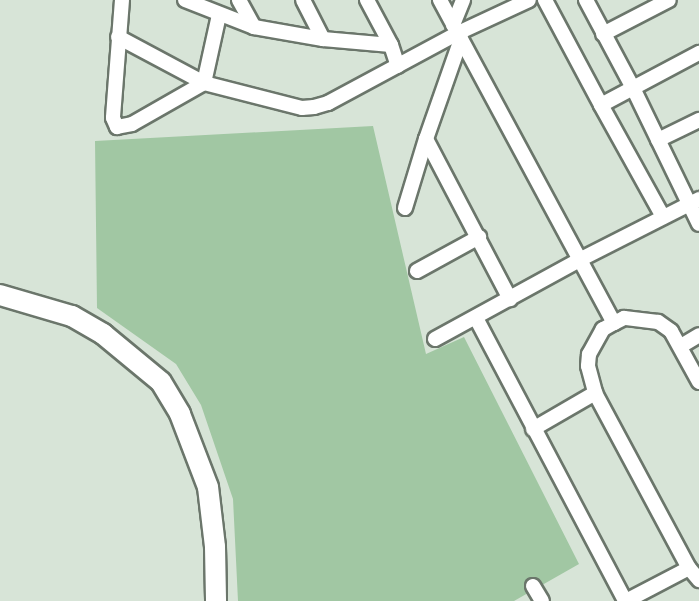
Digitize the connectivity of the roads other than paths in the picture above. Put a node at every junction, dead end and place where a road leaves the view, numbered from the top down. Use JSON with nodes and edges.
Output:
{"nodes":[{"id":1,"x":122,"y":0,"type":"edge"},
{"id":2,"x":185,"y":0,"type":"edge"},
{"id":3,"x":239,"y":0,"type":"edge"},
{"id":4,"x":303,"y":0,"type":"edge"},
{"id":5,"x":367,"y":0,"type":"edge"},
{"id":6,"x":440,"y":0,"type":"edge"},
{"id":7,"x":463,"y":0,"type":"edge"},
{"id":8,"x":529,"y":0,"type":"edge"},
{"id":9,"x":545,"y":0,"type":"edge"},
{"id":10,"x":586,"y":0,"type":"edge"},
{"id":11,"x":669,"y":0,"type":"edge"},
{"id":12,"x":219,"y":15,"type":"junction"},
{"id":13,"x":254,"y":27,"type":"junction"},
{"id":14,"x":457,"y":32,"type":"junction"},
{"id":15,"x":603,"y":34,"type":"junction"},
{"id":16,"x":118,"y":37,"type":"junction"},
{"id":17,"x":323,"y":39,"type":"junction"},
{"id":18,"x":391,"y":45,"type":"junction"},
{"id":19,"x":699,"y":53,"type":"edge"},
{"id":20,"x":398,"y":66,"type":"junction"},
{"id":21,"x":204,"y":83,"type":"junction"},
{"id":22,"x":633,"y":88,"type":"junction"},
{"id":23,"x":601,"y":105,"type":"junction"},
{"id":24,"x":699,"y":120,"type":"edge"},
{"id":25,"x":426,"y":139,"type":"junction"},
{"id":26,"x":658,"y":140,"type":"junction"},
{"id":27,"x":694,"y":202,"type":"edge"},
{"id":28,"x":405,"y":208,"type":"dead end"},
{"id":29,"x":663,"y":216,"type":"junction"},
{"id":30,"x":699,"y":224,"type":"edge"},
{"id":31,"x":479,"y":237,"type":"junction"},
{"id":32,"x":579,"y":260,"type":"junction"},
{"id":33,"x":417,"y":271,"type":"dead end"},
{"id":34,"x":0,"y":295,"type":"edge"},
{"id":35,"x":510,"y":299,"type":"junction"},
{"id":36,"x":476,"y":318,"type":"junction"},
{"id":37,"x":614,"y":323,"type":"junction"},
{"id":38,"x":699,"y":335,"type":"edge"},
{"id":39,"x":435,"y":339,"type":"dead end"},
{"id":40,"x":681,"y":345,"type":"junction"},
{"id":41,"x":699,"y":382,"type":"edge"},
{"id":42,"x":595,"y":393,"type":"junction"},
{"id":43,"x":533,"y":429,"type":"junction"},
{"id":44,"x":689,"y":568,"type":"junction"},
{"id":45,"x":699,"y":580,"type":"edge"},
{"id":46,"x":533,"y":586,"type":"dead end"},
{"id":47,"x":216,"y":601,"type":"edge"},
{"id":48,"x":542,"y":601,"type":"edge"},
{"id":49,"x":626,"y":601,"type":"edge"}],
"edges":[{"from":1,"to":16,"type":"street"},
{"from":2,"to":12,"type":"street"},
{"from":3,"to":13,"type":"street"},
{"from":4,"to":17,"type":"street"},
{"from":5,"to":18,"type":"street"},
{"from":6,"to":14,"type":"street"},
{"from":7,"to":14,"type":"street"},
{"from":8,"to":14,"type":"street"},
{"from":9,"to":23,"type":"street"},
{"from":10,"to":15,"type":"street"},
{"from":11,"to":15,"type":"street"},
{"from":12,"to":13,"type":"street"},
{"from":12,"to":21,"type":"street"},
{"from":13,"to":17,"type":"street"},
{"from":14,"to":20,"type":"street"},
{"from":14,"to":25,"type":"street"},
{"from":14,"to":32,"type":"street"},
{"from":15,"to":22,"type":"street"},
{"from":16,"to":21,"type":"street"},
{"from":16,"to":21,"type":"street"},
{"from":17,"to":18,"type":"street"},
{"from":18,"to":20,"type":"street"},
{"from":19,"to":22,"type":"street"},
{"from":20,"to":21,"type":"street"},
{"from":22,"to":23,"type":"street"},
{"from":22,"to":26,"type":"street"},
{"from":23,"to":29,"type":"street"},
{"from":24,"to":26,"type":"street"},
{"from":25,"to":28,"type":"street"},
{"from":25,"to":31,"type":"street"},
{"from":26,"to":27,"type":"street"},
{"from":27,"to":29,"type":"street"},
{"from":27,"to":30,"type":"street"},
{"from":29,"to":32,"type":"street"},
{"from":31,"to":33,"type":"street"},
{"from":31,"to":35,"type":"street"},
{"from":32,"to":35,"type":"street"},
{"from":32,"to":37,"type":"street"},
{"from":34,"to":47,"type":"highway"},
{"from":35,"to":36,"type":"street"},
{"from":36,"to":39,"type":"street"},
{"from":36,"to":43,"type":"street"},
{"from":37,"to":40,"type":"street"},
{"from":37,"to":42,"type":"street"},
{"from":38,"to":40,"type":"street"},
{"from":40,"to":41,"type":"street"},
{"from":42,"to":43,"type":"street"},
{"from":42,"to":44,"type":"street"},
{"from":43,"to":49,"type":"street"},
{"from":44,"to":45,"type":"street"},
{"from":44,"to":49,"type":"street"},
{"from":46,"to":48,"type":"street"}]}
